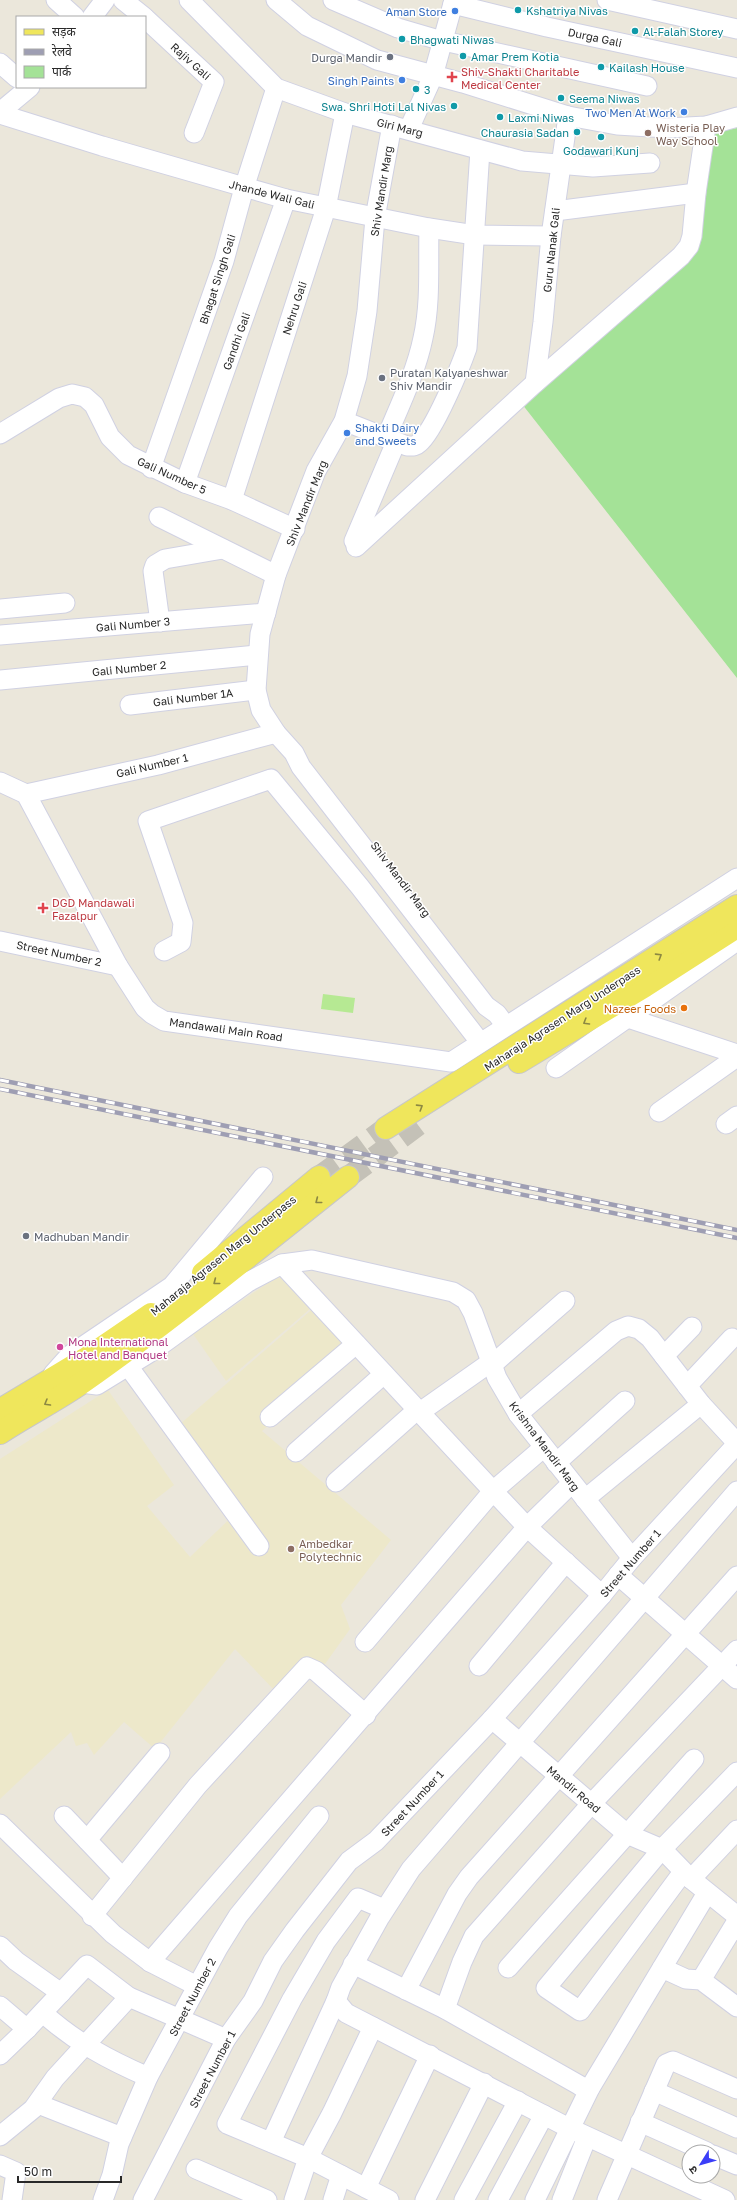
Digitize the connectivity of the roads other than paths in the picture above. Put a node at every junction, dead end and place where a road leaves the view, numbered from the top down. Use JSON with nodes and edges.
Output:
{"nodes":[{"id":1,"x":56,"y":0,"type":"edge"},
{"id":2,"x":105,"y":0,"type":"edge"},
{"id":3,"x":123,"y":0,"type":"edge"},
{"id":4,"x":189,"y":0,"type":"edge"},
{"id":5,"x":276,"y":0,"type":"edge"},
{"id":6,"x":333,"y":0,"type":"edge"},
{"id":7,"x":607,"y":0,"type":"edge"},
{"id":8,"x":454,"y":2,"type":"edge"},
{"id":9,"x":74,"y":16,"type":"edge"},
{"id":10,"x":93,"y":16,"type":"edge"},
{"id":11,"x":142,"y":16,"type":"edge"},
{"id":12,"x":146,"y":20,"type":"edge"},
{"id":13,"x":737,"y":29,"type":"edge"},
{"id":14,"x":442,"y":41,"type":"junction"},
{"id":15,"x":0,"y":63,"type":"edge"},
{"id":16,"x":737,"y":68,"type":"edge"},
{"id":17,"x":433,"y":76,"type":"junction"},
{"id":18,"x":16,"y":77,"type":"edge"},
{"id":19,"x":647,"y":86,"type":"dead end"},
{"id":20,"x":22,"y":88,"type":"edge"},
{"id":21,"x":276,"y":88,"type":"junction"},
{"id":22,"x":0,"y":113,"type":"edge"},
{"id":23,"x":345,"y":113,"type":"junction"},
{"id":24,"x":568,"y":116,"type":"junction"},
{"id":25,"x":737,"y":118,"type":"edge"},
{"id":26,"x":706,"y":126,"type":"junction"},
{"id":27,"x":401,"y":127,"type":"junction"},
{"id":28,"x":194,"y":133,"type":"dead end"},
{"id":29,"x":480,"y":150,"type":"junction"},
{"id":30,"x":650,"y":163,"type":"dead end"},
{"id":31,"x":562,"y":165,"type":"junction"},
{"id":32,"x":244,"y":188,"type":"junction"},
{"id":33,"x":696,"y":192,"type":"junction"},
{"id":34,"x":286,"y":199,"type":"junction"},
{"id":35,"x":326,"y":208,"type":"junction"},
{"id":36,"x":555,"y":211,"type":"junction"},
{"id":37,"x":375,"y":218,"type":"junction"},
{"id":38,"x":429,"y":228,"type":"junction"},
{"id":39,"x":475,"y":236,"type":"junction"},
{"id":40,"x":551,"y":236,"type":"junction"},
{"id":41,"x":535,"y":383,"type":"junction"},
{"id":42,"x":344,"y":421,"type":"junction"},
{"id":43,"x":0,"y":434,"type":"edge"},
{"id":44,"x":391,"y":440,"type":"junction"},
{"id":45,"x":151,"y":468,"type":"junction"},
{"id":46,"x":185,"y":483,"type":"junction"},
{"id":47,"x":232,"y":500,"type":"junction"},
{"id":48,"x":159,"y":517,"type":"dead end"},
{"id":49,"x":295,"y":529,"type":"junction"},
{"id":50,"x":223,"y":549,"type":"junction"},
{"id":51,"x":276,"y":574,"type":"junction"},
{"id":52,"x":65,"y":603,"type":"dead end"},
{"id":53,"x":0,"y":609,"type":"edge"},
{"id":54,"x":266,"y":613,"type":"junction"},
{"id":55,"x":160,"y":622,"type":"junction"},
{"id":56,"x":0,"y":635,"type":"edge"},
{"id":57,"x":257,"y":655,"type":"junction"},
{"id":58,"x":0,"y":680,"type":"edge"},
{"id":59,"x":256,"y":690,"type":"junction"},
{"id":60,"x":130,"y":705,"type":"dead end"},
{"id":61,"x":276,"y":733,"type":"junction"},
{"id":62,"x":0,"y":782,"type":"edge"},
{"id":63,"x":26,"y":794,"type":"junction"},
{"id":64,"x":386,"y":867,"type":"junction"},
{"id":65,"x":737,"y":878,"type":"edge"},
{"id":66,"x":360,"y":887,"type":"junction"},
{"id":67,"x":737,"y":906,"type":"edge"},
{"id":68,"x":737,"y":926,"type":"edge"},
{"id":69,"x":0,"y":941,"type":"edge"},
{"id":70,"x":737,"y":941,"type":"edge"},
{"id":71,"x":164,"y":951,"type":"dead end"},
{"id":72,"x":118,"y":966,"type":"junction"},
{"id":73,"x":628,"y":1018,"type":"junction"},
{"id":74,"x":501,"y":1020,"type":"junction"},
{"id":75,"x":480,"y":1042,"type":"junction"},
{"id":76,"x":737,"y":1055,"type":"edge"},
{"id":77,"x":556,"y":1068,"type":"dead end"},
{"id":78,"x":660,"y":1112,"type":"dead end"},
{"id":79,"x":418,"y":1125,"type":"tunnel mouth"},
{"id":80,"x":386,"y":1128,"type":"tunnel mouth"},
{"id":81,"x":263,"y":1177,"type":"dead end"},
{"id":82,"x":319,"y":1177,"type":"tunnel mouth"},
{"id":83,"x":348,"y":1177,"type":"tunnel mouth"},
{"id":84,"x":282,"y":1264,"type":"junction"},
{"id":85,"x":565,"y":1301,"type":"dead end"},
{"id":86,"x":692,"y":1327,"type":"dead end"},
{"id":87,"x":732,"y":1338,"type":"dead end"},
{"id":88,"x":356,"y":1344,"type":"junction"},
{"id":89,"x":664,"y":1356,"type":"junction"},
{"id":90,"x":491,"y":1364,"type":"junction"},
{"id":91,"x":128,"y":1366,"type":"junction"},
{"id":92,"x":384,"y":1374,"type":"junction"},
{"id":93,"x":45,"y":1382,"type":"junction"},
{"id":94,"x":81,"y":1383,"type":"junction"},
{"id":95,"x":687,"y":1386,"type":"junction"},
{"id":96,"x":625,"y":1402,"type":"dead end"},
{"id":97,"x":701,"y":1404,"type":"junction"},
{"id":98,"x":23,"y":1406,"type":"junction"},
{"id":99,"x":0,"y":1410,"type":"edge"},
{"id":100,"x":418,"y":1411,"type":"junction"},
{"id":101,"x":518,"y":1414,"type":"junction"},
{"id":102,"x":270,"y":1417,"type":"dead end"},
{"id":103,"x":0,"y":1432,"type":"edge"},
{"id":104,"x":737,"y":1443,"type":"edge"},
{"id":105,"x":543,"y":1448,"type":"junction"},
{"id":106,"x":296,"y":1452,"type":"dead end"},
{"id":107,"x":556,"y":1463,"type":"junction"},
{"id":108,"x":336,"y":1482,"type":"dead end"},
{"id":109,"x":572,"y":1483,"type":"junction"},
{"id":110,"x":493,"y":1491,"type":"junction"},
{"id":111,"x":737,"y":1491,"type":"edge"},
{"id":112,"x":585,"y":1499,"type":"junction"},
{"id":113,"x":527,"y":1527,"type":"junction"},
{"id":114,"x":259,"y":1546,"type":"dead end"},
{"id":115,"x":632,"y":1558,"type":"junction"},
{"id":116,"x":566,"y":1562,"type":"junction"},
{"id":117,"x":618,"y":1575,"type":"junction"},
{"id":118,"x":737,"y":1576,"type":"edge"},
{"id":119,"x":602,"y":1595,"type":"junction"},
{"id":120,"x":644,"y":1598,"type":"junction"},
{"id":121,"x":685,"y":1634,"type":"junction"},
{"id":122,"x":365,"y":1642,"type":"dead end"},
{"id":123,"x":737,"y":1650,"type":"edge"},
{"id":124,"x":479,"y":1666,"type":"dead end"},
{"id":125,"x":730,"y":1673,"type":"edge"},
{"id":126,"x":366,"y":1715,"type":"junction"},
{"id":127,"x":492,"y":1719,"type":"junction"},
{"id":128,"x":520,"y":1743,"type":"junction"},
{"id":129,"x":160,"y":1753,"type":"dead end"},
{"id":130,"x":694,"y":1759,"type":"dead end"},
{"id":131,"x":737,"y":1772,"type":"edge"},
{"id":132,"x":559,"y":1776,"type":"junction"},
{"id":133,"x":592,"y":1803,"type":"junction"},
{"id":134,"x":64,"y":1816,"type":"dead end"},
{"id":135,"x":319,"y":1816,"type":"dead end"},
{"id":136,"x":0,"y":1824,"type":"edge"},
{"id":137,"x":737,"y":1830,"type":"edge"},
{"id":138,"x":627,"y":1834,"type":"junction"},
{"id":139,"x":87,"y":1840,"type":"junction"},
{"id":140,"x":662,"y":1849,"type":"junction"},
{"id":141,"x":687,"y":1876,"type":"junction"},
{"id":142,"x":123,"y":1878,"type":"junction"},
{"id":143,"x":707,"y":1892,"type":"junction"},
{"id":144,"x":384,"y":1909,"type":"junction"},
{"id":145,"x":736,"y":1914,"type":"edge"},
{"id":146,"x":92,"y":1916,"type":"junction"},
{"id":147,"x":0,"y":1946,"type":"edge"},
{"id":148,"x":150,"y":1962,"type":"junction"},
{"id":149,"x":353,"y":1964,"type":"junction"},
{"id":150,"x":508,"y":1968,"type":"dead end"},
{"id":151,"x":662,"y":1968,"type":"junction"},
{"id":152,"x":701,"y":1980,"type":"junction"},
{"id":153,"x":197,"y":1986,"type":"junction"},
{"id":154,"x":406,"y":1990,"type":"junction"},
{"id":155,"x":61,"y":1993,"type":"junction"},
{"id":156,"x":128,"y":1996,"type":"junction"},
{"id":157,"x":336,"y":2001,"type":"junction"},
{"id":158,"x":0,"y":2006,"type":"edge"},
{"id":159,"x":737,"y":2007,"type":"edge"},
{"id":160,"x":445,"y":2009,"type":"junction"},
{"id":161,"x":43,"y":2013,"type":"junction"},
{"id":162,"x":180,"y":2020,"type":"junction"},
{"id":163,"x":373,"y":2027,"type":"junction"},
{"id":164,"x":27,"y":2029,"type":"junction"},
{"id":165,"x":226,"y":2039,"type":"junction"},
{"id":166,"x":84,"y":2046,"type":"junction"},
{"id":167,"x":0,"y":2055,"type":"edge"},
{"id":168,"x":430,"y":2055,"type":"junction"},
{"id":169,"x":148,"y":2077,"type":"junction"},
{"id":170,"x":484,"y":2083,"type":"junction"},
{"id":171,"x":590,"y":2088,"type":"junction"},
{"id":172,"x":737,"y":2088,"type":"edge"},
{"id":173,"x":654,"y":2091,"type":"junction"},
{"id":174,"x":518,"y":2101,"type":"junction"},
{"id":175,"x":38,"y":2104,"type":"junction"},
{"id":176,"x":544,"y":2115,"type":"junction"},
{"id":177,"x":640,"y":2122,"type":"junction"},
{"id":178,"x":569,"y":2128,"type":"junction"},
{"id":179,"x":737,"y":2128,"type":"edge"},
{"id":180,"x":0,"y":2136,"type":"edge"},
{"id":181,"x":122,"y":2137,"type":"junction"},
{"id":182,"x":587,"y":2137,"type":"junction"},
{"id":183,"x":271,"y":2142,"type":"junction"},
{"id":184,"x":689,"y":2144,"type":"edge"},
{"id":185,"x":626,"y":2154,"type":"junction"},
{"id":186,"x":308,"y":2158,"type":"junction"},
{"id":187,"x":721,"y":2158,"type":"edge"},
{"id":188,"x":0,"y":2165,"type":"edge"},
{"id":189,"x":737,"y":2165,"type":"edge"},
{"id":190,"x":196,"y":2170,"type":"dead end"},
{"id":191,"x":342,"y":2175,"type":"junction"},
{"id":192,"x":366,"y":2188,"type":"junction"},
{"id":193,"x":12,"y":2198,"type":"edge"},
{"id":194,"x":612,"y":2198,"type":"edge"},
{"id":195,"x":103,"y":2200,"type":"edge"},
{"id":196,"x":143,"y":2200,"type":"edge"},
{"id":197,"x":267,"y":2200,"type":"edge"},
{"id":198,"x":294,"y":2200,"type":"edge"},
{"id":199,"x":333,"y":2200,"type":"edge"},
{"id":200,"x":389,"y":2200,"type":"edge"},
{"id":201,"x":425,"y":2200,"type":"edge"},
{"id":202,"x":464,"y":2200,"type":"edge"},
{"id":203,"x":498,"y":2200,"type":"edge"},
{"id":204,"x":535,"y":2200,"type":"edge"},
{"id":205,"x":562,"y":2200,"type":"edge"},
{"id":206,"x":725,"y":2200,"type":"edge"}],
"edges":[{"from":1,"to":9,"type":"street"},
{"from":2,"to":10,"type":"street"},
{"from":3,"to":11,"type":"street","name":"Rajiv Gali"},
{"from":4,"to":21,"type":"street","name":"Giri Marg"},
{"from":5,"to":17,"type":"street"},
{"from":6,"to":14,"type":"street"},
{"from":7,"to":13,"type":"street"},
{"from":8,"to":14,"type":"street","name":"Shiv Mandir Marg"},
{"from":8,"to":16,"type":"street","name":"Durga Gali"},
{"from":12,"to":28,"type":"street","name":"Rajiv Gali"},
{"from":14,"to":17,"type":"street","name":"Shiv Mandir Marg"},
{"from":14,"to":19,"type":"street"},
{"from":15,"to":18,"type":"street"},
{"from":17,"to":24,"type":"street"},
{"from":17,"to":27,"type":"street","name":"Shiv Mandir Marg"},
{"from":20,"to":22,"type":"street"},
{"from":21,"to":23,"type":"street","name":"Giri Marg"},
{"from":21,"to":32,"type":"street","name":"Bhagat Singh Gali"},
{"from":22,"to":32,"type":"street","name":"Jhande Wali Gali"},
{"from":23,"to":27,"type":"street","name":"Giri Marg"},
{"from":23,"to":35,"type":"street","name":"Nehru Gali"},
{"from":24,"to":26,"type":"street"},
{"from":24,"to":31,"type":"street","name":"Guru Nanak Gali"},
{"from":25,"to":26,"type":"street"},
{"from":26,"to":33,"type":"street"},
{"from":27,"to":29,"type":"street","name":"Giri Marg"},
{"from":27,"to":37,"type":"street","name":"Shiv Mandir Marg"},
{"from":29,"to":31,"type":"street","name":"Giri Marg"},
{"from":29,"to":39,"type":"street"},
{"from":30,"to":31,"type":"street","name":"Giri Marg"},
{"from":31,"to":36,"type":"street","name":"Guru Nanak Gali"},
{"from":32,"to":34,"type":"street","name":"Jhande Wali Gali"},
{"from":32,"to":45,"type":"street","name":"Bhagat Singh Gali"},
{"from":33,"to":36,"type":"street"},
{"from":33,"to":41,"type":"street"},
{"from":34,"to":35,"type":"street","name":"Jhande Wali Gali"},
{"from":34,"to":46,"type":"street","name":"Gandhi Gali"},
{"from":35,"to":37,"type":"street","name":"Jhande Wali Gali"},
{"from":35,"to":47,"type":"street","name":"Nehru Gali"},
{"from":36,"to":40,"type":"street","name":"Guru Nanak Gali"},
{"from":37,"to":38,"type":"street","name":"Jhande Wali Gali"},
{"from":37,"to":42,"type":"street","name":"Shiv Mandir Marg"},
{"from":38,"to":39,"type":"street","name":"Jhande Wali Gali"},
{"from":38,"to":44,"type":"street"},
{"from":39,"to":40,"type":"street","name":"Jhande Wali Gali"},
{"from":39,"to":44,"type":"street"},
{"from":40,"to":41,"type":"street","name":"Guru Nanak Gali"},
{"from":41,"to":44,"type":"street"},
{"from":42,"to":44,"type":"street"},
{"from":42,"to":49,"type":"street","name":"Shiv Mandir Marg"},
{"from":43,"to":45,"type":"street","name":"Gali Number 5"},
{"from":45,"to":46,"type":"street","name":"Gali Number 5"},
{"from":46,"to":47,"type":"street","name":"Gali Number 5"},
{"from":47,"to":49,"type":"street","name":"Gali Number 5"},
{"from":48,"to":50,"type":"street"},
{"from":49,"to":51,"type":"street","name":"Shiv Mandir Marg"},
{"from":50,"to":51,"type":"street"},
{"from":50,"to":55,"type":"street"},
{"from":51,"to":54,"type":"street","name":"Shiv Mandir Marg"},
{"from":52,"to":53,"type":"street"},
{"from":54,"to":55,"type":"street","name":"Gali Number 3"},
{"from":54,"to":57,"type":"street","name":"Shiv Mandir Marg"},
{"from":55,"to":56,"type":"street","name":"Gali Number 3"},
{"from":57,"to":58,"type":"street","name":"Gali Number 2"},
{"from":57,"to":59,"type":"street","name":"Shiv Mandir Marg"},
{"from":59,"to":60,"type":"street","name":"Gali Number 1A"},
{"from":59,"to":61,"type":"street","name":"Shiv Mandir Marg"},
{"from":61,"to":63,"type":"street","name":"Gali Number 1"},
{"from":61,"to":64,"type":"street","name":"Shiv Mandir Marg"},
{"from":62,"to":63,"type":"street"},
{"from":63,"to":72,"type":"street","name":"Mandawali Main Road"},
{"from":64,"to":66,"type":"street"},
{"from":64,"to":74,"type":"street","name":"Shiv Mandir Marg"},
{"from":65,"to":74,"type":"street","name":"Mandawali Main Road"},
{"from":66,"to":71,"type":"street"},
{"from":66,"to":75,"type":"street"},
{"from":80,"to":67,"type":"main road","name":"Maharaja Agrasen Marg Underpass","one_way":true},
{"from":68,"to":79,"type":"main road","name":"Maharaja Agrasen Marg Underpass","one_way":true},
{"from":69,"to":72,"type":"street","name":"Street Number 2"},
{"from":70,"to":73,"type":"street"},
{"from":72,"to":75,"type":"street","name":"Mandawali Main Road"},
{"from":73,"to":76,"type":"street"},
{"from":73,"to":77,"type":"street"},
{"from":74,"to":75,"type":"street","name":"Mandawali Main Road"},
{"from":76,"to":78,"type":"street"},
{"from":81,"to":93,"type":"street"},
{"from":82,"to":93,"type":"main road","name":"Maharaja Agrasen Marg Underpass"},
{"from":83,"to":94,"type":"main road","name":"Maharaja Agrasen Marg Underpass","one_way":true},
{"from":84,"to":88,"type":"street"},
{"from":84,"to":90,"type":"street","name":"Krishna Mandir Marg"},
{"from":84,"to":91,"type":"street"},
{"from":85,"to":90,"type":"street"},
{"from":86,"to":89,"type":"street"},
{"from":87,"to":95,"type":"street"},
{"from":88,"to":92,"type":"street"},
{"from":88,"to":102,"type":"street"},
{"from":89,"to":95,"type":"street"},
{"from":89,"to":101,"type":"street"},
{"from":90,"to":100,"type":"street"},
{"from":90,"to":101,"type":"street","name":"Krishna Mandir Marg"},
{"from":91,"to":94,"type":"street"},
{"from":91,"to":114,"type":"street"},
{"from":92,"to":100,"type":"street"},
{"from":92,"to":106,"type":"street"},
{"from":93,"to":98,"type":"main road","name":"Maharaja Agrasen Marg Underpass"},
{"from":94,"to":98,"type":"main road","name":"Maharaja Agrasen Marg Underpass","one_way":true},
{"from":95,"to":97,"type":"street"},
{"from":96,"to":107,"type":"street"},
{"from":97,"to":104,"type":"street"},
{"from":97,"to":112,"type":"street"},
{"from":98,"to":99,"type":"main road"},
{"from":98,"to":103,"type":"main road"},
{"from":100,"to":108,"type":"street"},
{"from":100,"to":110,"type":"street"},
{"from":101,"to":105,"type":"street","name":"Krishna Mandir Marg"},
{"from":104,"to":115,"type":"street","name":"Street Number 1"},
{"from":105,"to":107,"type":"street","name":"Krishna Mandir Marg"},
{"from":105,"to":110,"type":"street"},
{"from":107,"to":109,"type":"street","name":"Krishna Mandir Marg"},
{"from":109,"to":112,"type":"street","name":"Krishna Mandir Marg"},
{"from":109,"to":113,"type":"street"},
{"from":110,"to":113,"type":"street"},
{"from":110,"to":122,"type":"street"},
{"from":111,"to":120,"type":"street"},
{"from":112,"to":115,"type":"street","name":"Krishna Mandir Marg"},
{"from":113,"to":116,"type":"street"},
{"from":113,"to":126,"type":"street"},
{"from":115,"to":117,"type":"street","name":"Street Number 1"},
{"from":116,"to":119,"type":"street"},
{"from":116,"to":124,"type":"street"},
{"from":117,"to":119,"type":"street","name":"Street Number 1"},
{"from":117,"to":120,"type":"street"},
{"from":118,"to":121,"type":"street"},
{"from":119,"to":127,"type":"street","name":"Street Number 1"},
{"from":120,"to":121,"type":"street"},
{"from":120,"to":128,"type":"street"},
{"from":121,"to":125,"type":"street"},
{"from":121,"to":132,"type":"street"},
{"from":123,"to":125,"type":"street"},
{"from":125,"to":133,"type":"street"},
{"from":126,"to":142,"type":"street"},
{"from":126,"to":148,"type":"street"},
{"from":127,"to":128,"type":"street","name":"Mandir Road"},
{"from":127,"to":165,"type":"street","name":"Street Number 1"},
{"from":128,"to":132,"type":"street","name":"Mandir Road"},
{"from":128,"to":144,"type":"street"},
{"from":129,"to":139,"type":"street"},
{"from":130,"to":138,"type":"street"},
{"from":131,"to":140,"type":"street"},
{"from":132,"to":133,"type":"street","name":"Mandir Road"},
{"from":132,"to":154,"type":"street"},
{"from":133,"to":138,"type":"street","name":"Mandir Road"},
{"from":133,"to":160,"type":"street"},
{"from":134,"to":139,"type":"street"},
{"from":135,"to":153,"type":"street","name":"Street Number 2"},
{"from":136,"to":146,"type":"street"},
{"from":137,"to":141,"type":"street"},
{"from":138,"to":140,"type":"street","name":"Mandir Road"},
{"from":138,"to":150,"type":"street"},
{"from":139,"to":142,"type":"street"},
{"from":140,"to":141,"type":"street"},
{"from":140,"to":141,"type":"street"},
{"from":141,"to":143,"type":"street"},
{"from":142,"to":146,"type":"street"},
{"from":143,"to":145,"type":"street"},
{"from":143,"to":151,"type":"street"},
{"from":144,"to":149,"type":"street"},
{"from":144,"to":183,"type":"street"},
{"from":145,"to":152,"type":"street"},
{"from":146,"to":148,"type":"street"},
{"from":147,"to":155,"type":"street"},
{"from":148,"to":153,"type":"street"},
{"from":149,"to":154,"type":"street"},
{"from":149,"to":157,"type":"street"},
{"from":151,"to":152,"type":"street"},
{"from":151,"to":171,"type":"street"},
{"from":152,"to":159,"type":"street"},
{"from":153,"to":162,"type":"street","name":"Street Number 2"},
{"from":154,"to":160,"type":"street"},
{"from":155,"to":156,"type":"street"},
{"from":155,"to":161,"type":"street"},
{"from":156,"to":162,"type":"street"},
{"from":156,"to":166,"type":"street"},
{"from":157,"to":163,"type":"street"},
{"from":157,"to":183,"type":"street"},
{"from":158,"to":164,"type":"street"},
{"from":160,"to":171,"type":"street"},
{"from":161,"to":164,"type":"street"},
{"from":161,"to":166,"type":"street"},
{"from":162,"to":165,"type":"street"},
{"from":162,"to":169,"type":"street","name":"Street Number 2"},
{"from":163,"to":168,"type":"street"},
{"from":163,"to":186,"type":"street"},
{"from":164,"to":167,"type":"street"},
{"from":165,"to":196,"type":"street","name":"Street Number 1"},
{"from":166,"to":169,"type":"street"},
{"from":166,"to":175,"type":"street"},
{"from":168,"to":170,"type":"street"},
{"from":168,"to":192,"type":"street"},
{"from":169,"to":181,"type":"street","name":"Street Number 2"},
{"from":170,"to":174,"type":"street"},
{"from":170,"to":201,"type":"street"},
{"from":171,"to":178,"type":"street"},
{"from":172,"to":173,"type":"street"},
{"from":173,"to":177,"type":"street"},
{"from":173,"to":179,"type":"street"},
{"from":174,"to":176,"type":"street"},
{"from":174,"to":202,"type":"street"},
{"from":175,"to":180,"type":"street"},
{"from":175,"to":181,"type":"street"},
{"from":176,"to":178,"type":"street"},
{"from":176,"to":203,"type":"street"},
{"from":177,"to":184,"type":"street"},
{"from":177,"to":185,"type":"street"},
{"from":178,"to":182,"type":"street"},
{"from":178,"to":204,"type":"street"},
{"from":181,"to":195,"type":"street","name":"Street Number 2"},
{"from":182,"to":185,"type":"street"},
{"from":182,"to":205,"type":"street"},
{"from":183,"to":186,"type":"street"},
{"from":185,"to":194,"type":"street"},
{"from":185,"to":206,"type":"street"},
{"from":186,"to":191,"type":"street"},
{"from":186,"to":198,"type":"street"},
{"from":187,"to":189,"type":"street"},
{"from":188,"to":193,"type":"street"},
{"from":190,"to":197,"type":"street"},
{"from":191,"to":192,"type":"street"},
{"from":191,"to":199,"type":"street"},
{"from":192,"to":200,"type":"street"}]}
